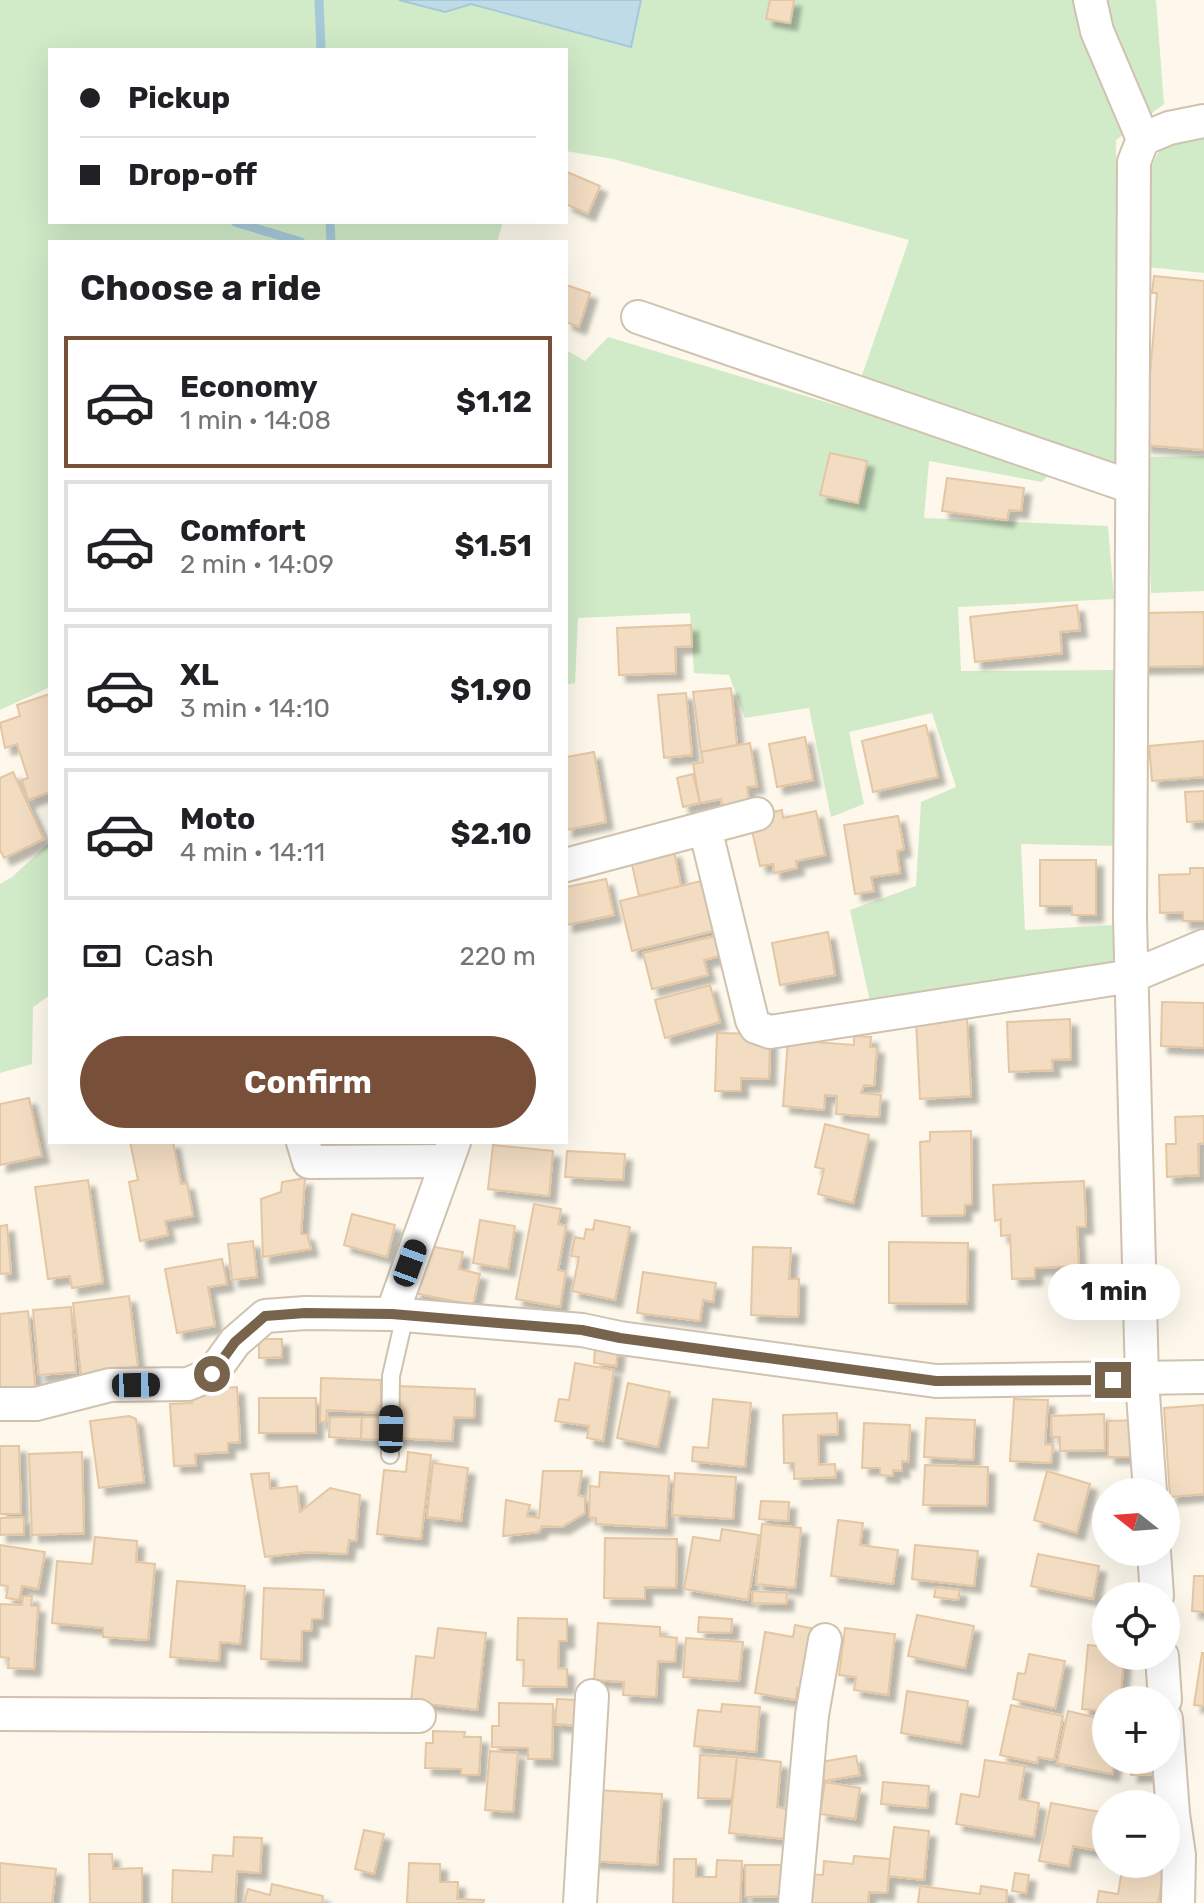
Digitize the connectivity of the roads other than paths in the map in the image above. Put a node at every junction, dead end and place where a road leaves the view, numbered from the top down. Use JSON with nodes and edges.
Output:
{"nodes":[{"id":1,"x":1090,"y":0,"type":"edge"},
{"id":2,"x":1204,"y":121,"type":"edge"},
{"id":3,"x":1143,"y":139,"type":"junction"},
{"id":4,"x":638,"y":317,"type":"dead end"},
{"id":5,"x":1132,"y":487,"type":"junction"},
{"id":6,"x":757,"y":814,"type":"dead end"},
{"id":7,"x":705,"y":828,"type":"junction"},
{"id":8,"x":568,"y":864,"type":"edge"},
{"id":9,"x":1204,"y":946,"type":"edge"},
{"id":10,"x":1132,"y":976,"type":"junction"},
{"id":11,"x":304,"y":1144,"type":"edge"},
{"id":12,"x":451,"y":1151,"type":"edge"},
{"id":13,"x":398,"y":1315,"type":"junction"},
{"id":14,"x":1204,"y":1377,"type":"edge"},
{"id":15,"x":1142,"y":1380,"type":"junction"},
{"id":16,"x":0,"y":1404,"type":"edge"},
{"id":17,"x":390,"y":1455,"type":"dead end"},
{"id":18,"x":1149,"y":1478,"type":"edge"},
{"id":19,"x":825,"y":1640,"type":"dead end"},
{"id":20,"x":592,"y":1696,"type":"dead end"},
{"id":21,"x":0,"y":1714,"type":"edge"},
{"id":22,"x":419,"y":1716,"type":"dead end"},
{"id":23,"x":1170,"y":1774,"type":"edge"},
{"id":24,"x":580,"y":1903,"type":"edge"},
{"id":25,"x":795,"y":1903,"type":"edge"},
{"id":26,"x":1178,"y":1903,"type":"edge"}],
"edges":[{"from":1,"to":3,"type":"street"},
{"from":2,"to":3,"type":"street"},
{"from":3,"to":5,"type":"street"},
{"from":4,"to":5,"type":"street"},
{"from":5,"to":10,"type":"street"},
{"from":6,"to":7,"type":"street"},
{"from":7,"to":8,"type":"street"},
{"from":7,"to":10,"type":"street"},
{"from":9,"to":10,"type":"street"},
{"from":10,"to":15,"type":"street"},
{"from":11,"to":12,"type":"street"},
{"from":12,"to":13,"type":"street"},
{"from":13,"to":15,"type":"street"},
{"from":13,"to":16,"type":"street"},
{"from":13,"to":17,"type":"lane"},
{"from":14,"to":15,"type":"street"},
{"from":15,"to":18,"type":"street"},
{"from":19,"to":25,"type":"street"},
{"from":20,"to":24,"type":"street"},
{"from":21,"to":22,"type":"street"},
{"from":23,"to":26,"type":"street"}]}
